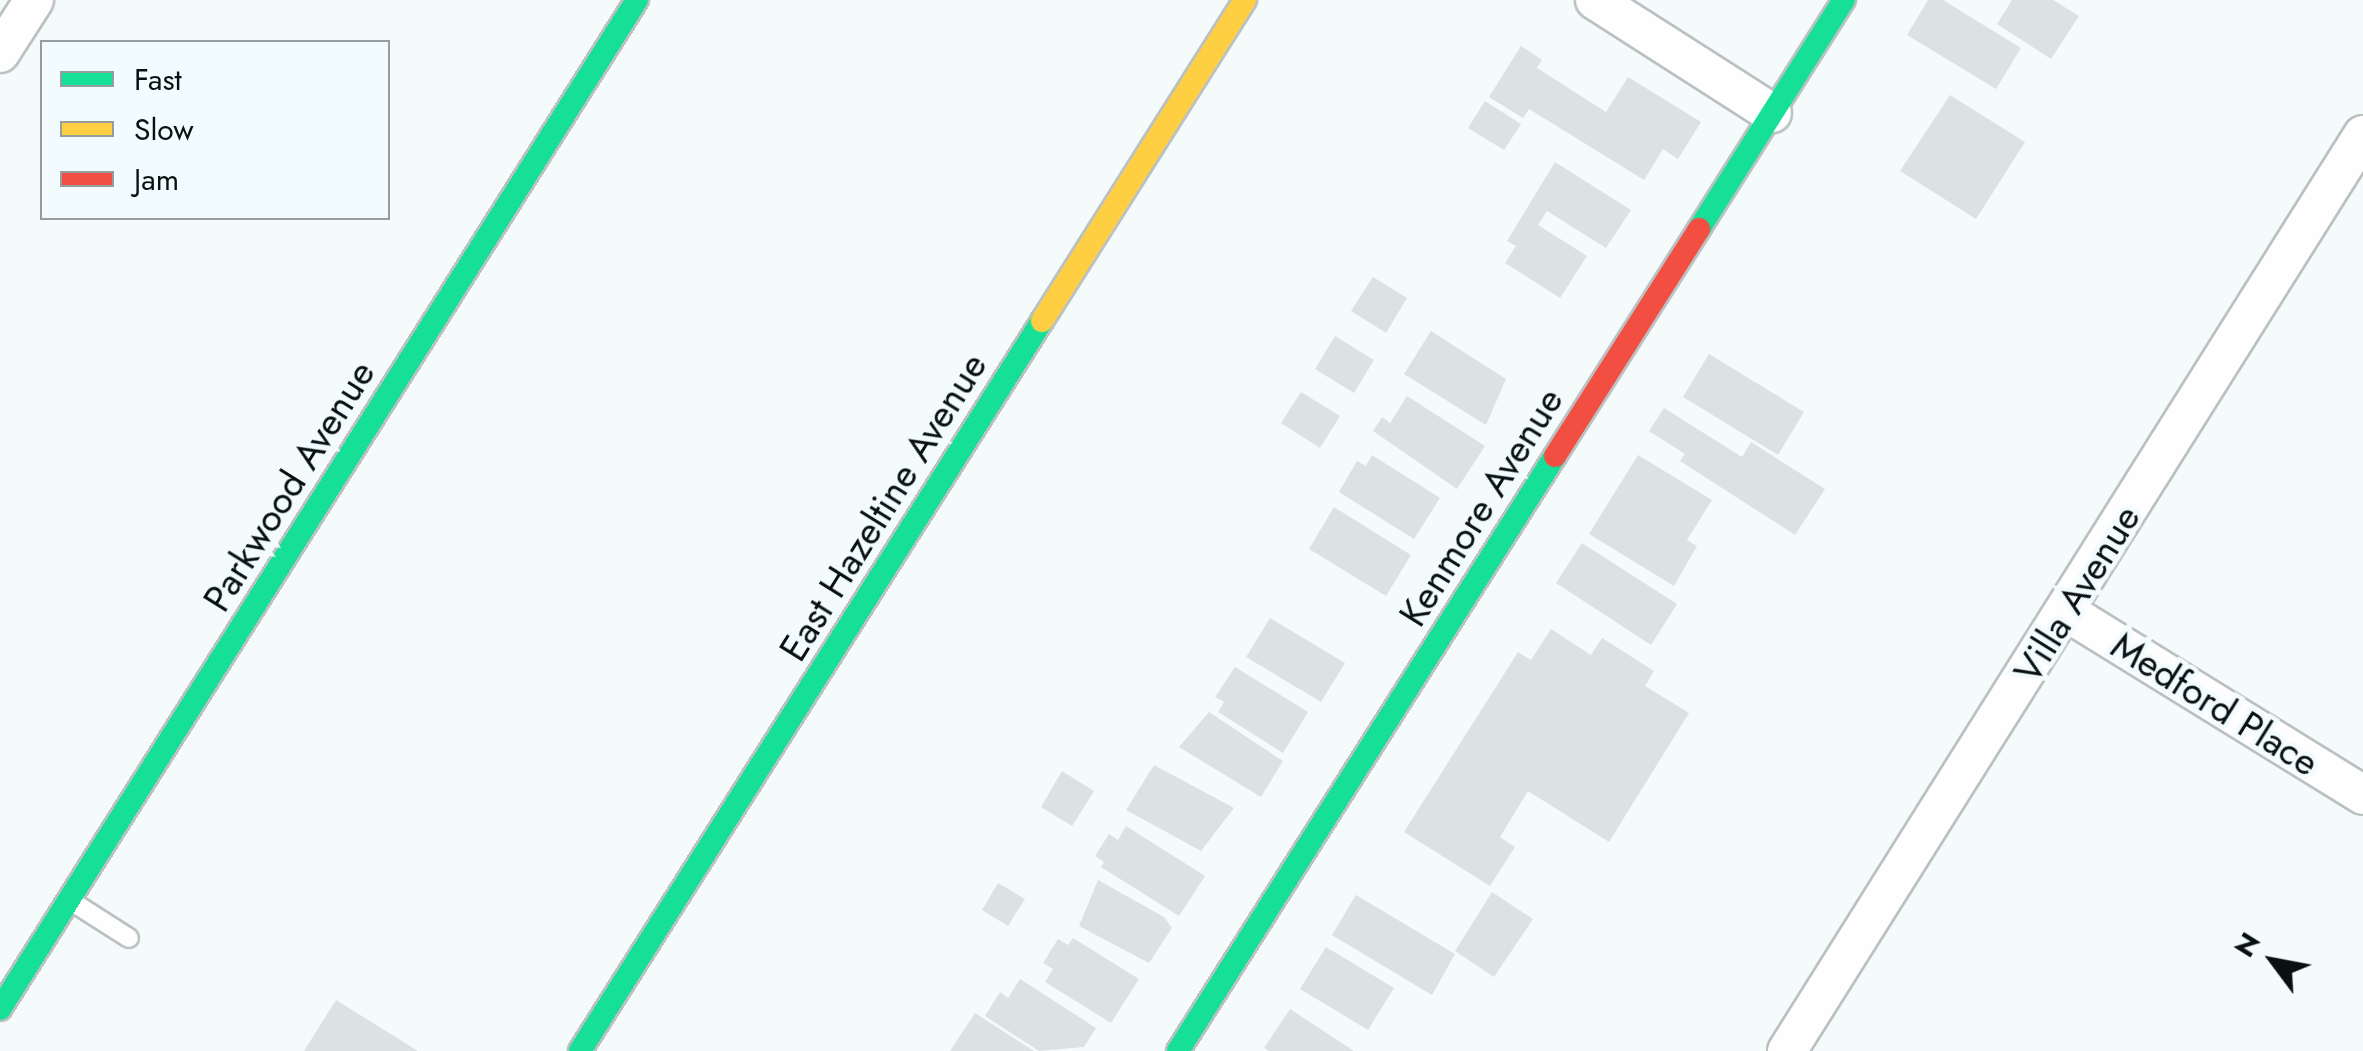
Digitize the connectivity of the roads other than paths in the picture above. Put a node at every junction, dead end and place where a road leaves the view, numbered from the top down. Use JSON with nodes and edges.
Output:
{"nodes":[{"id":1,"x":34,"y":0,"type":"edge"},
{"id":2,"x":637,"y":0,"type":"edge"},
{"id":3,"x":1245,"y":0,"type":"edge"},
{"id":4,"x":1595,"y":0,"type":"edge"},
{"id":5,"x":1844,"y":0,"type":"edge"},
{"id":6,"x":0,"y":53,"type":"edge"},
{"id":7,"x":1772,"y":113,"type":"junction"},
{"id":8,"x":2363,"y":134,"type":"edge"},
{"id":9,"x":2067,"y":612,"type":"junction"},
{"id":10,"x":2363,"y":795,"type":"edge"},
{"id":11,"x":68,"y":900,"type":"junction"},
{"id":12,"x":129,"y":938,"type":"dead end"},
{"id":13,"x":0,"y":1008,"type":"edge"},
{"id":14,"x":580,"y":1051,"type":"edge"},
{"id":15,"x":1178,"y":1051,"type":"edge"},
{"id":16,"x":1787,"y":1051,"type":"edge"}],
"edges":[{"from":1,"to":6,"type":"street"},
{"from":2,"to":11,"type":"street","name":"Parkwood Avenue"},
{"from":3,"to":14,"type":"street","name":"East Hazeltine Avenue"},
{"from":4,"to":7,"type":"street"},
{"from":5,"to":7,"type":"street","name":"Kenmore Avenue"},
{"from":7,"to":15,"type":"street","name":"Kenmore Avenue"},
{"from":8,"to":9,"type":"street","name":"Villa Avenue"},
{"from":9,"to":10,"type":"street","name":"Medford Place"},
{"from":9,"to":16,"type":"street","name":"Villa Avenue"},
{"from":11,"to":12,"type":"lane"},
{"from":11,"to":13,"type":"street","name":"Parkwood Avenue"}]}
